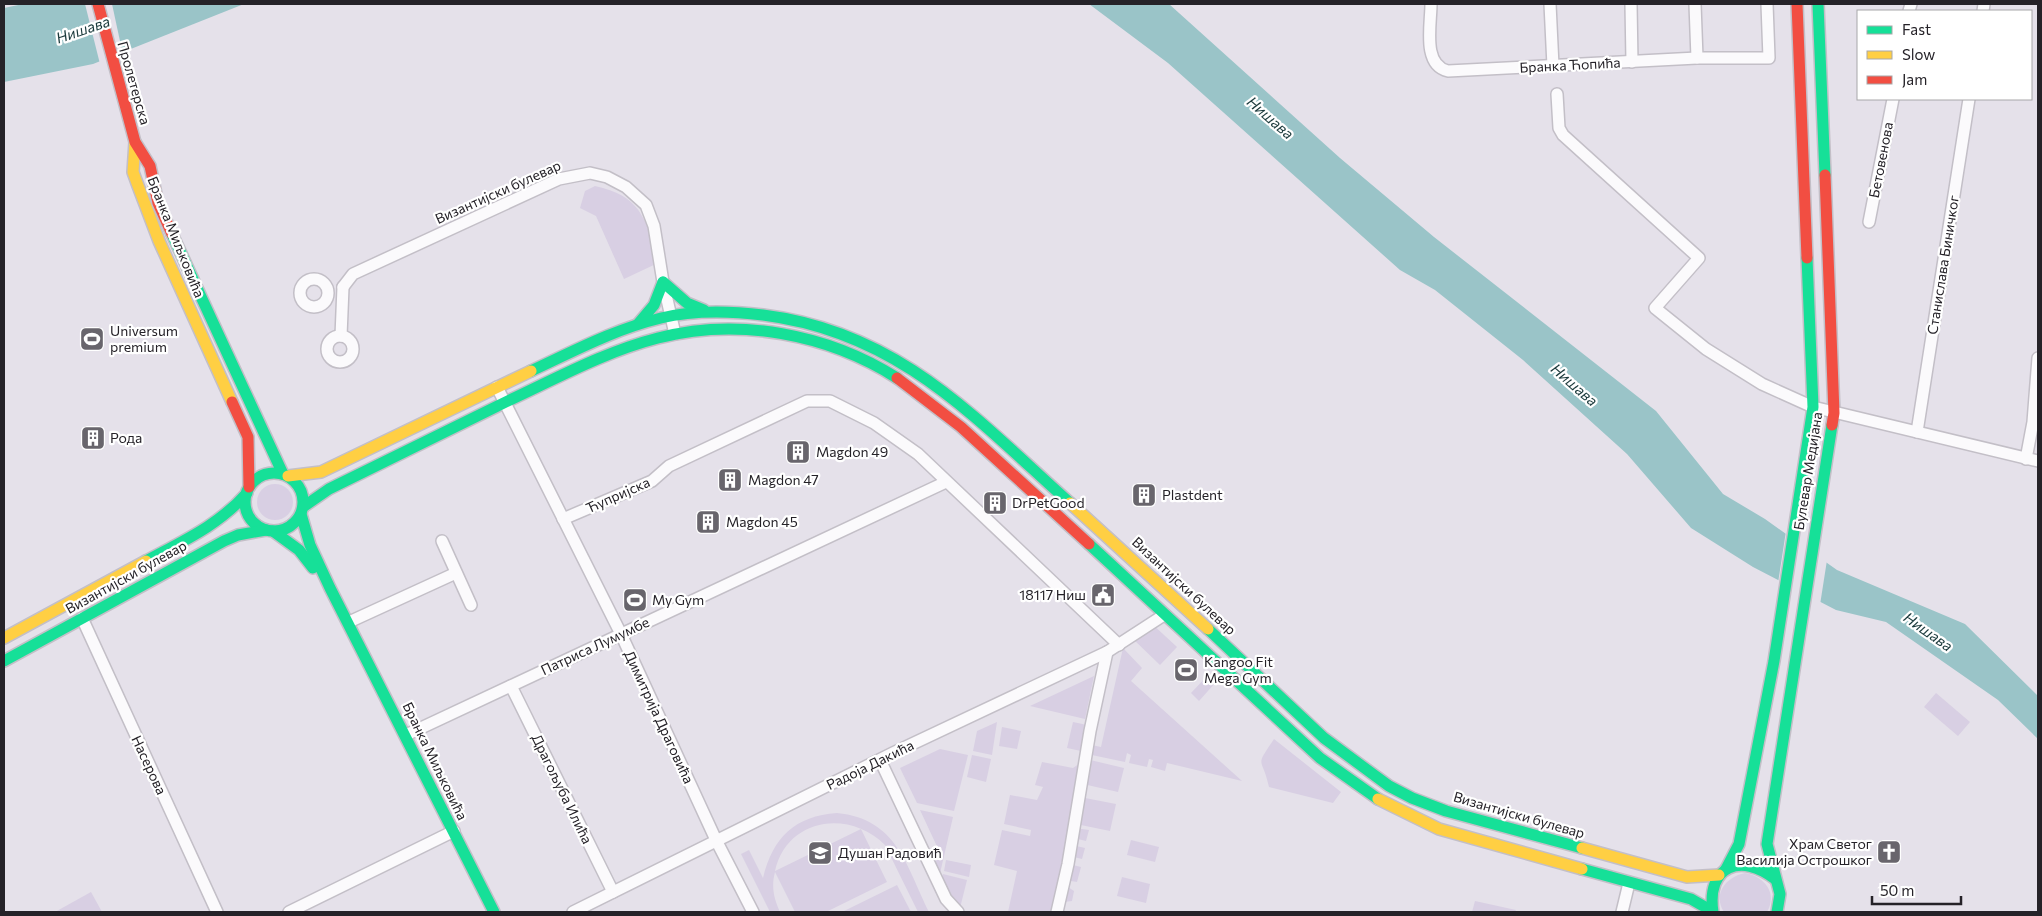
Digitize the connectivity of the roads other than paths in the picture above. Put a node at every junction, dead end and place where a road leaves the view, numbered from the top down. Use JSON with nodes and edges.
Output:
{"nodes":[{"id":1,"x":98,"y":4,"type":"edge"},
{"id":2,"x":1430,"y":4,"type":"edge"},
{"id":3,"x":1550,"y":4,"type":"edge"},
{"id":4,"x":1631,"y":4,"type":"edge"},
{"id":5,"x":1695,"y":4,"type":"edge"},
{"id":6,"x":1767,"y":4,"type":"edge"},
{"id":7,"x":1797,"y":4,"type":"edge"},
{"id":8,"x":1818,"y":4,"type":"edge"},
{"id":9,"x":1697,"y":58,"type":"junction"},
{"id":10,"x":1632,"y":62,"type":"junction"},
{"id":11,"x":1553,"y":66,"type":"junction"},
{"id":12,"x":1556,"y":94,"type":"dead end"},
{"id":13,"x":1893,"y":100,"type":"edge"},
{"id":14,"x":1969,"y":100,"type":"edge"},
{"id":15,"x":135,"y":142,"type":"junction"},
{"id":16,"x":1870,"y":222,"type":"dead end"},
{"id":17,"x":663,"y":282,"type":"junction"},
{"id":18,"x":343,"y":287,"type":"junction"},
{"id":19,"x":328,"y":289,"type":"dead end"},
{"id":20,"x":714,"y":311,"type":"junction"},
{"id":21,"x":671,"y":316,"type":"junction"},
{"id":22,"x":637,"y":325,"type":"junction"},
{"id":23,"x":675,"y":334,"type":"junction"},
{"id":24,"x":341,"y":336,"type":"dead end"},
{"id":25,"x":2038,"y":358,"type":"edge"},
{"id":26,"x":497,"y":387,"type":"junction"},
{"id":27,"x":506,"y":402,"type":"junction"},
{"id":28,"x":1813,"y":407,"type":"junction"},
{"id":29,"x":1834,"y":413,"type":"junction"},
{"id":30,"x":1917,"y":432,"type":"junction"},
{"id":31,"x":2026,"y":460,"type":"junction"},
{"id":32,"x":2038,"y":461,"type":"edge"},
{"id":33,"x":286,"y":475,"type":"junction"},
{"id":34,"x":946,"y":482,"type":"junction"},
{"id":35,"x":248,"y":490,"type":"junction"},
{"id":36,"x":302,"y":510,"type":"junction"},
{"id":37,"x":563,"y":520,"type":"junction"},
{"id":38,"x":270,"y":530,"type":"junction"},
{"id":39,"x":442,"y":541,"type":"dead end"},
{"id":40,"x":456,"y":572,"type":"junction"},
{"id":41,"x":330,"y":588,"type":"junction"},
{"id":42,"x":471,"y":605,"type":"dead end"},
{"id":43,"x":1164,"y":615,"type":"junction"},
{"id":44,"x":82,"y":618,"type":"junction"},
{"id":45,"x":349,"y":622,"type":"junction"},
{"id":46,"x":621,"y":634,"type":"junction"},
{"id":47,"x":4,"y":638,"type":"edge"},
{"id":48,"x":1119,"y":645,"type":"junction"},
{"id":49,"x":1107,"y":652,"type":"junction"},
{"id":50,"x":4,"y":661,"type":"edge"},
{"id":51,"x":511,"y":686,"type":"junction"},
{"id":52,"x":406,"y":735,"type":"junction"},
{"id":53,"x":880,"y":760,"type":"junction"},
{"id":54,"x":454,"y":832,"type":"junction"},
{"id":55,"x":716,"y":840,"type":"junction"},
{"id":56,"x":1722,"y":872,"type":"junction"},
{"id":57,"x":1774,"y":879,"type":"junction"},
{"id":58,"x":1629,"y":883,"type":"junction"},
{"id":59,"x":613,"y":892,"type":"junction"},
{"id":60,"x":217,"y":912,"type":"edge"},
{"id":61,"x":289,"y":912,"type":"edge"},
{"id":62,"x":494,"y":912,"type":"edge"},
{"id":63,"x":573,"y":912,"type":"edge"},
{"id":64,"x":752,"y":912,"type":"edge"},
{"id":65,"x":958,"y":912,"type":"edge"},
{"id":66,"x":1057,"y":912,"type":"edge"},
{"id":67,"x":1622,"y":912,"type":"edge"},
{"id":68,"x":1712,"y":912,"type":"edge"},
{"id":69,"x":1777,"y":912,"type":"edge"}],
"edges":[{"from":1,"to":15,"type":"street","name":"Пролетерска"},
{"from":2,"to":11,"type":"street","name":"Бранка Ћопића"},
{"from":3,"to":11,"type":"street"},
{"from":4,"to":10,"type":"street"},
{"from":5,"to":9,"type":"street"},
{"from":6,"to":9,"type":"street","name":"Бранка Ћопића"},
{"from":7,"to":28,"type":"street","name":"Булевар Медијана"},
{"from":8,"to":29,"type":"street","name":"Булевар Медијана"},
{"from":9,"to":10,"type":"street","name":"Бранка Ћопића"},
{"from":10,"to":11,"type":"street","name":"Бранка Ћопића"},
{"from":12,"to":28,"type":"street","name":"Булевар Медијана"},
{"from":13,"to":16,"type":"street","name":"Бетовенова"},
{"from":14,"to":30,"type":"street","name":"Станислава Биничког"},
{"from":15,"to":33,"type":"street","name":"Бранка Миљковића"},
{"from":15,"to":35,"type":"street","name":"Бранка Миљковића"},
{"from":17,"to":18,"type":"street","name":"Византијски булевар"},
{"from":17,"to":20,"type":"street"},
{"from":17,"to":21,"type":"street","name":"Византијски булевар"},
{"from":17,"to":22,"type":"street"},
{"from":18,"to":19,"type":"street"},
{"from":18,"to":24,"type":"street"},
{"from":20,"to":21,"type":"street","name":"Византијски булевар"},
{"from":20,"to":56,"type":"street","name":"Византијски булевар"},
{"from":21,"to":22,"type":"street","name":"Византијски булевар"},
{"from":21,"to":23,"type":"street","name":"Византијски булевар"},
{"from":22,"to":26,"type":"street","name":"Византијски булевар"},
{"from":23,"to":27,"type":"street"},
{"from":23,"to":43,"type":"street"},
{"from":25,"to":31,"type":"street"},
{"from":26,"to":27,"type":"street","name":"Димитрија Драговића"},
{"from":26,"to":33,"type":"street","name":"Византијски булевар"},
{"from":27,"to":36,"type":"street"},
{"from":27,"to":37,"type":"street","name":"Димитрија Драговића"},
{"from":28,"to":29,"type":"street"},
{"from":28,"to":56,"type":"street","name":"Булевар Медијана"},
{"from":29,"to":30,"type":"street"},
{"from":29,"to":57,"type":"street","name":"Булевар Медијана"},
{"from":30,"to":31,"type":"street"},
{"from":31,"to":32,"type":"street"},
{"from":33,"to":35,"type":"street"},
{"from":33,"to":36,"type":"street"},
{"from":34,"to":37,"type":"street","name":"Ћупријска"},
{"from":34,"to":46,"type":"street","name":"Патриса Лумумбе"},
{"from":34,"to":48,"type":"street","name":"Ћупријска"},
{"from":35,"to":38,"type":"street"},
{"from":35,"to":47,"type":"street","name":"Византијски булевар"},
{"from":36,"to":38,"type":"street"},
{"from":36,"to":41,"type":"street","name":"Бранка Миљковића"},
{"from":37,"to":46,"type":"street","name":"Димитрија Драговића"},
{"from":38,"to":41,"type":"street","name":"Бранка Миљковића"},
{"from":38,"to":44,"type":"street","name":"Византијски булевар"},
{"from":39,"to":40,"type":"street"},
{"from":40,"to":42,"type":"street"},
{"from":40,"to":45,"type":"street"},
{"from":41,"to":45,"type":"street","name":"Бранка Миљковића"},
{"from":43,"to":48,"type":"street","name":"Радоја Дакића"},
{"from":43,"to":58,"type":"street"},
{"from":44,"to":50,"type":"street","name":"Византијски булевар"},
{"from":44,"to":60,"type":"street","name":"Насерова"},
{"from":45,"to":52,"type":"street","name":"Бранка Миљковића"},
{"from":46,"to":51,"type":"street","name":"Патриса Лумумбе"},
{"from":46,"to":55,"type":"street","name":"Димитрија Драговића"},
{"from":48,"to":49,"type":"street","name":"Радоја Дакића"},
{"from":49,"to":53,"type":"street","name":"Радоја Дакића"},
{"from":49,"to":66,"type":"street"},
{"from":51,"to":52,"type":"street","name":"Патриса Лумумбе"},
{"from":51,"to":59,"type":"street","name":"Драгољуба Илића"},
{"from":52,"to":54,"type":"street","name":"Бранка Миљковића"},
{"from":53,"to":55,"type":"street","name":"Радоја Дакића"},
{"from":53,"to":65,"type":"street"},
{"from":54,"to":61,"type":"street"},
{"from":54,"to":62,"type":"street","name":"Бранка Миљковића"},
{"from":55,"to":59,"type":"street","name":"Радоја Дакића"},
{"from":55,"to":64,"type":"street","name":"Димитрија Драговића"},
{"from":56,"to":57,"type":"street"},
{"from":56,"to":68,"type":"street","name":"Булевар Медијана"},
{"from":57,"to":69,"type":"street","name":"Булевар Медијана"},
{"from":58,"to":67,"type":"street"},
{"from":58,"to":68,"type":"street"},
{"from":59,"to":63,"type":"street","name":"Радоја Дакића"}]}
